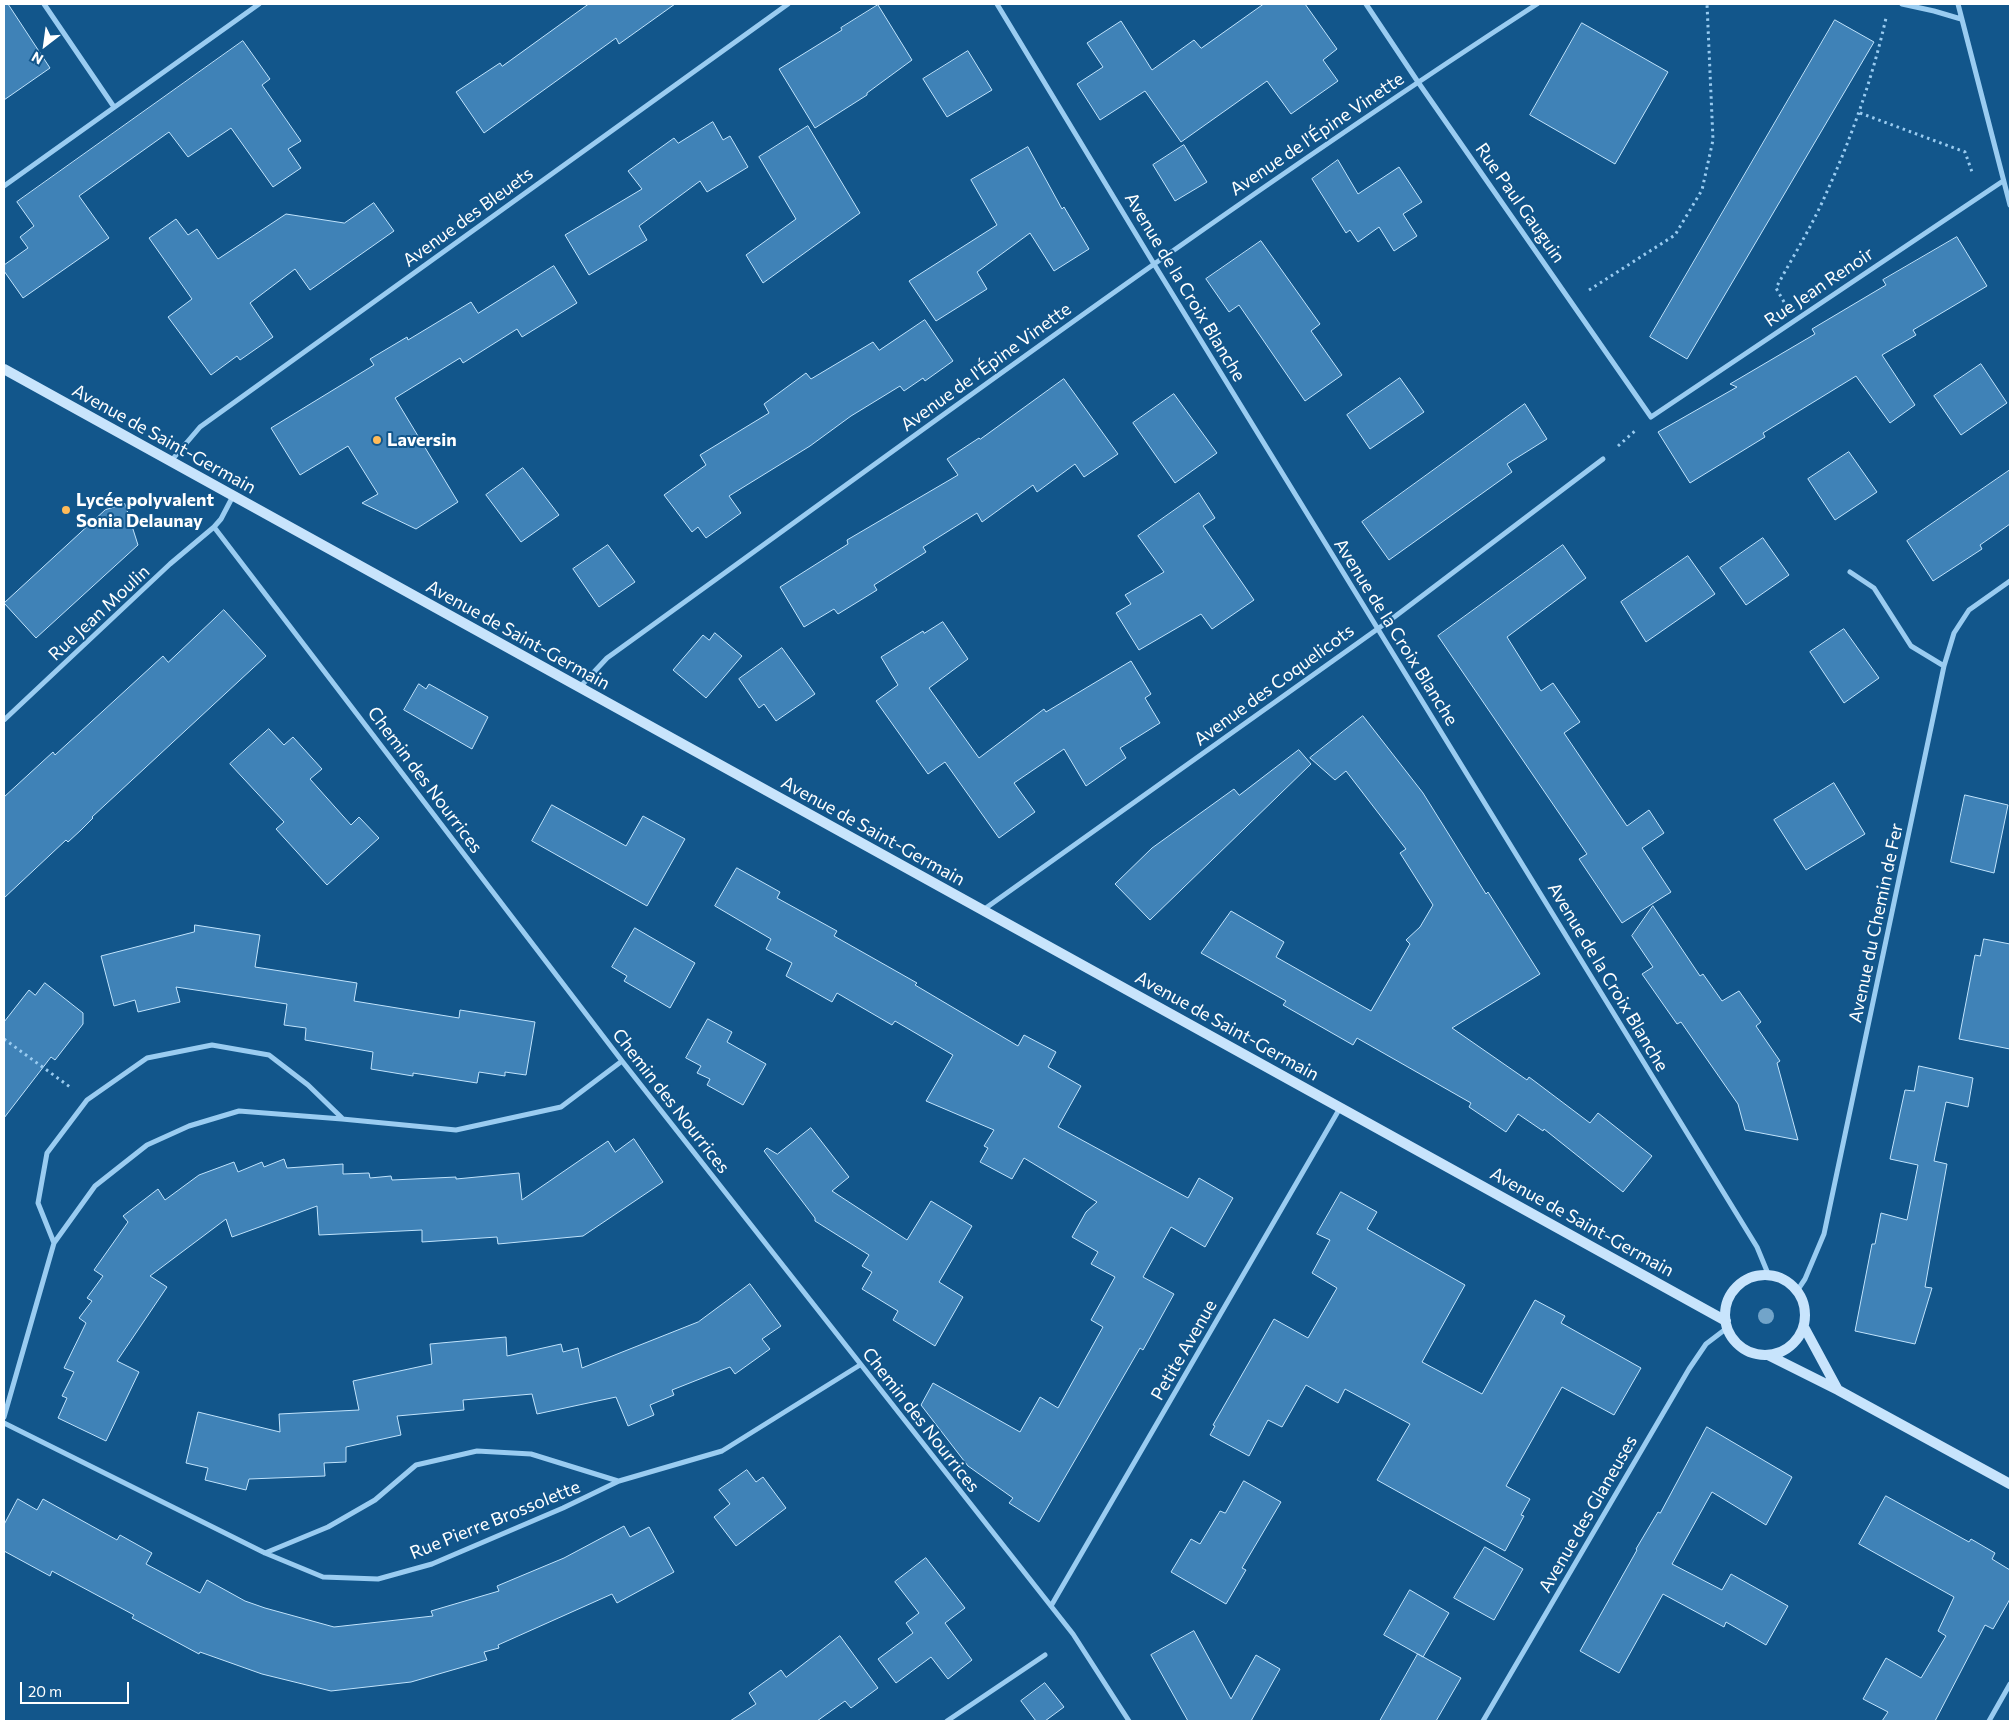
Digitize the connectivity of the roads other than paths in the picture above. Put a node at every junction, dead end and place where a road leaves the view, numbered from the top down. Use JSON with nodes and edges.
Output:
{"nodes":[{"id":1,"x":44,"y":4,"type":"edge"},
{"id":2,"x":259,"y":4,"type":"edge"},
{"id":3,"x":788,"y":4,"type":"edge"},
{"id":4,"x":997,"y":4,"type":"edge"},
{"id":5,"x":1366,"y":4,"type":"edge"},
{"id":6,"x":1537,"y":4,"type":"edge"},
{"id":7,"x":1902,"y":4,"type":"edge"},
{"id":8,"x":1958,"y":4,"type":"edge"},
{"id":9,"x":1961,"y":19,"type":"junction"},
{"id":10,"x":1418,"y":82,"type":"junction"},
{"id":11,"x":114,"y":107,"type":"junction"},
{"id":12,"x":2003,"y":181,"type":"junction"},
{"id":13,"x":4,"y":186,"type":"edge"},
{"id":14,"x":2010,"y":205,"type":"edge"},
{"id":15,"x":1154,"y":264,"type":"junction"},
{"id":16,"x":4,"y":369,"type":"edge"},
{"id":17,"x":1651,"y":417,"type":"joint"},
{"id":18,"x":1603,"y":459,"type":"road end"},
{"id":19,"x":171,"y":461,"type":"junction"},
{"id":20,"x":234,"y":496,"type":"junction"},
{"id":21,"x":214,"y":527,"type":"junction"},
{"id":22,"x":1850,"y":572,"type":"dead end"},
{"id":23,"x":2010,"y":581,"type":"edge"},
{"id":24,"x":1378,"y":628,"type":"junction"},
{"id":25,"x":1944,"y":666,"type":"junction"},
{"id":26,"x":580,"y":687,"type":"junction"},
{"id":27,"x":4,"y":720,"type":"edge"},
{"id":28,"x":983,"y":910,"type":"junction"},
{"id":29,"x":622,"y":1061,"type":"junction"},
{"id":30,"x":1340,"y":1107,"type":"junction"},
{"id":31,"x":342,"y":1118,"type":"junction"},
{"id":32,"x":54,"y":1243,"type":"junction"},
{"id":33,"x":1769,"y":1276,"type":"junction"},
{"id":34,"x":1797,"y":1291,"type":"junction"},
{"id":35,"x":1726,"y":1324,"type":"junction"},
{"id":36,"x":1804,"y":1327,"type":"junction"},
{"id":37,"x":1768,"y":1355,"type":"junction"},
{"id":38,"x":860,"y":1365,"type":"junction"},
{"id":39,"x":1838,"y":1390,"type":"junction"},
{"id":40,"x":4,"y":1417,"type":"edge"},
{"id":41,"x":4,"y":1423,"type":"edge"},
{"id":42,"x":619,"y":1482,"type":"junction"},
{"id":43,"x":2010,"y":1484,"type":"edge"},
{"id":44,"x":265,"y":1553,"type":"junction"},
{"id":45,"x":1051,"y":1606,"type":"junction"},
{"id":46,"x":1044,"y":1655,"type":"dead end"},
{"id":47,"x":2010,"y":1684,"type":"edge"},
{"id":48,"x":947,"y":1721,"type":"edge"},
{"id":49,"x":1129,"y":1721,"type":"edge"},
{"id":50,"x":1482,"y":1721,"type":"edge"},
{"id":51,"x":1989,"y":1721,"type":"edge"}],
"edges":[{"from":1,"to":11,"type":"street"},
{"from":2,"to":11,"type":"street"},
{"from":3,"to":19,"type":"street","name":"Avenue des Bleuets"},
{"from":4,"to":15,"type":"street","name":"Avenue de la Croix Blanche"},
{"from":5,"to":10,"type":"street","name":"Rue Paul Gauguin"},
{"from":6,"to":10,"type":"street","name":"Avenue de l'Épine Vinette"},
{"from":7,"to":9,"type":"street"},
{"from":8,"to":9,"type":"street"},
{"from":9,"to":12,"type":"street"},
{"from":10,"to":15,"type":"street","name":"Avenue de l'Épine Vinette"},
{"from":10,"to":17,"type":"street","name":"Rue Paul Gauguin"},
{"from":11,"to":13,"type":"street"},
{"from":12,"to":14,"type":"street"},
{"from":12,"to":17,"type":"street","name":"Rue Jean Renoir"},
{"from":15,"to":24,"type":"street","name":"Avenue de la Croix Blanche"},
{"from":15,"to":26,"type":"street","name":"Avenue de l'Épine Vinette"},
{"from":16,"to":19,"type":"street","name":"Avenue de Saint-Germain"},
{"from":18,"to":24,"type":"street","name":"Avenue des Coquelicots"},
{"from":19,"to":20,"type":"street","name":"Avenue de Saint-Germain"},
{"from":20,"to":21,"type":"street"},
{"from":20,"to":26,"type":"street","name":"Avenue de Saint-Germain"},
{"from":21,"to":27,"type":"street","name":"Rue Jean Moulin"},
{"from":21,"to":29,"type":"street","name":"Chemin des Nourrices"},
{"from":22,"to":25,"type":"street"},
{"from":23,"to":25,"type":"street","name":"Avenue du Chemin de Fer"},
{"from":24,"to":28,"type":"street","name":"Avenue des Coquelicots"},
{"from":24,"to":33,"type":"street","name":"Avenue de la Croix Blanche"},
{"from":25,"to":34,"type":"street","name":"Avenue du Chemin de Fer"},
{"from":26,"to":28,"type":"street","name":"Avenue de Saint-Germain"},
{"from":28,"to":30,"type":"street","name":"Avenue de Saint-Germain"},
{"from":29,"to":31,"type":"street"},
{"from":29,"to":38,"type":"street","name":"Chemin des Nourrices"},
{"from":30,"to":35,"type":"street","name":"Avenue de Saint-Germain"},
{"from":30,"to":45,"type":"street","name":"Petite Avenue"},
{"from":31,"to":32,"type":"street"},
{"from":31,"to":32,"type":"street"},
{"from":32,"to":40,"type":"street"},
{"from":33,"to":34,"type":"street"},
{"from":33,"to":35,"type":"street"},
{"from":34,"to":36,"type":"street"},
{"from":35,"to":37,"type":"street"},
{"from":35,"to":50,"type":"street","name":"Avenue des Glaneuses"},
{"from":36,"to":37,"type":"street"},
{"from":36,"to":39,"type":"street"},
{"from":37,"to":39,"type":"street"},
{"from":38,"to":42,"type":"street","name":"Rue Pierre Brossolette"},
{"from":38,"to":45,"type":"street","name":"Chemin des Nourrices"},
{"from":39,"to":43,"type":"street"},
{"from":41,"to":44,"type":"street","name":"Rue Pierre Brossolette"},
{"from":42,"to":44,"type":"street","name":"Rue Pierre Brossolette"},
{"from":42,"to":44,"type":"street","name":"Rue Pierre Brossolette"},
{"from":45,"to":49,"type":"street","name":"Chemin des Nourrices"},
{"from":46,"to":48,"type":"street"},
{"from":47,"to":51,"type":"street"}]}
